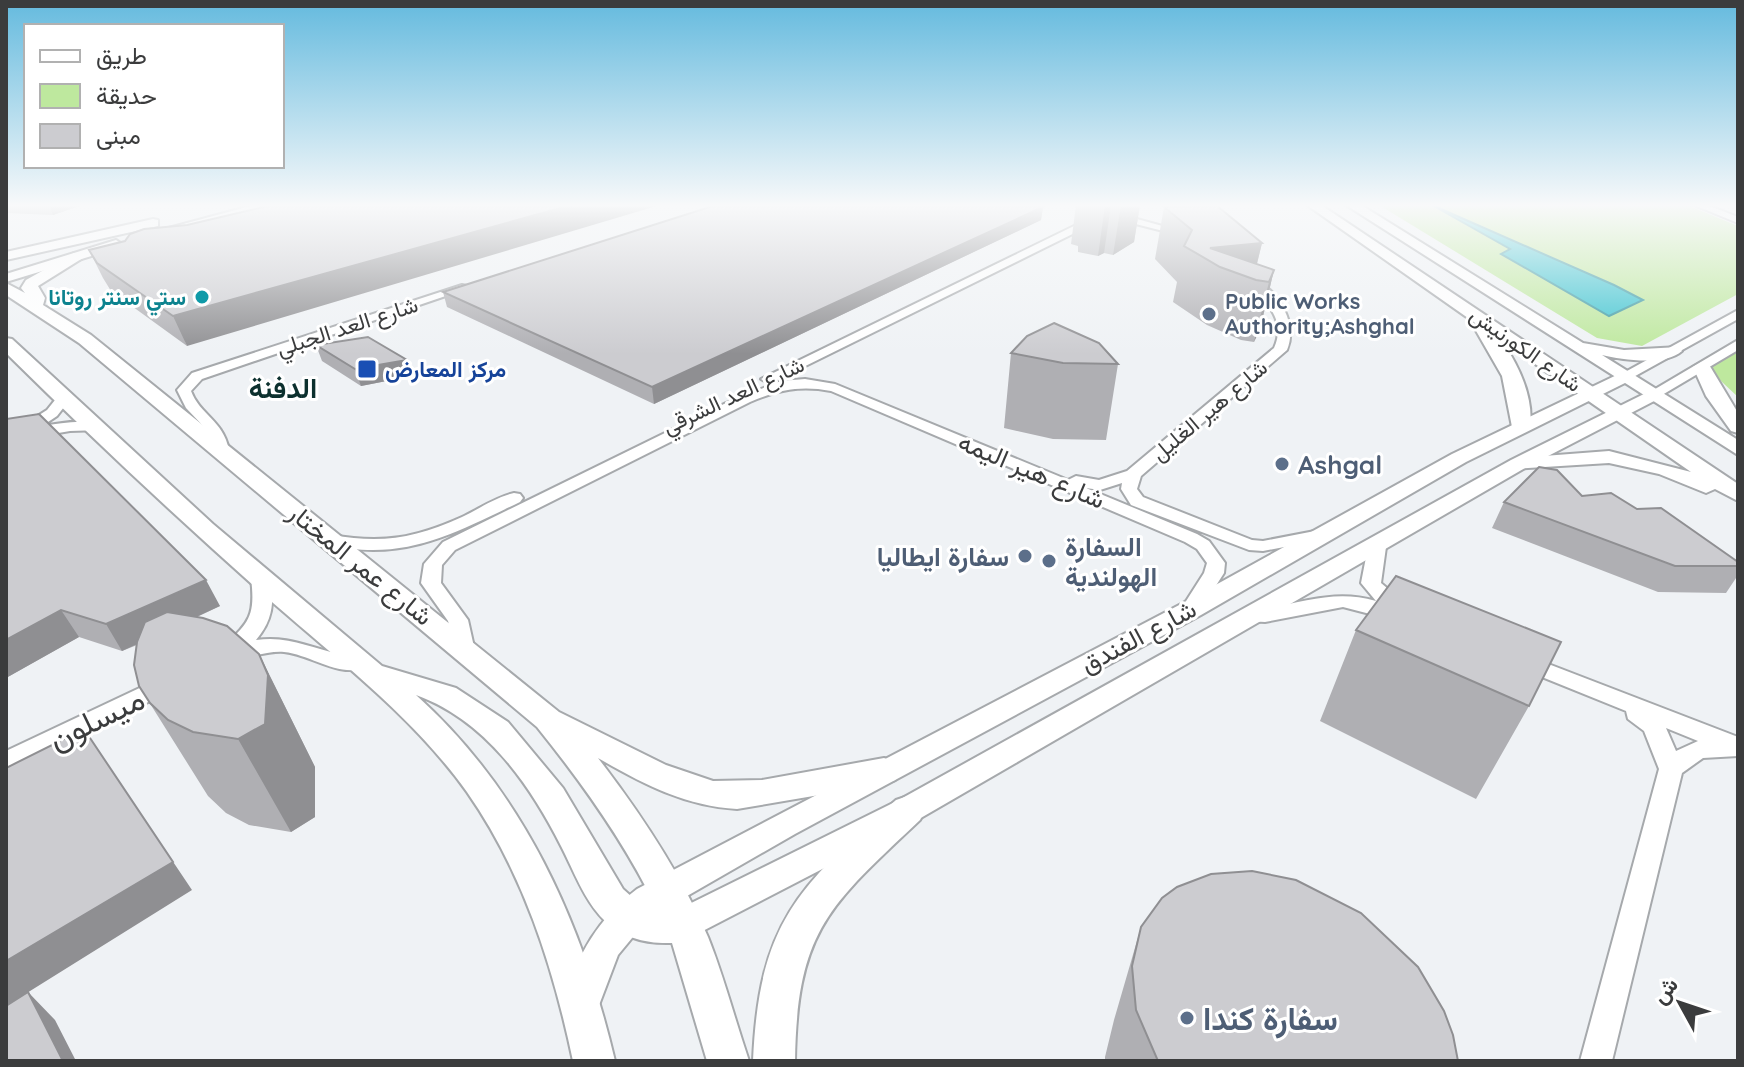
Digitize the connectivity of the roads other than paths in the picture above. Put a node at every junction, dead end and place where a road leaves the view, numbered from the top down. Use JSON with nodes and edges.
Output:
{"nodes":[{"id":1,"x":44,"y":255,"type":"edge"},
{"id":2,"x":83,"y":255,"type":"edge"},
{"id":3,"x":1024,"y":255,"type":"edge"},
{"id":4,"x":1394,"y":255,"type":"edge"},
{"id":5,"x":1404,"y":255,"type":"edge"},
{"id":6,"x":1431,"y":255,"type":"edge"},
{"id":7,"x":79,"y":256,"type":"junction"},
{"id":8,"x":6,"y":266,"type":"edge"},
{"id":9,"x":1235,"y":266,"type":"edge"},
{"id":10,"x":6,"y":278,"type":"edge"},
{"id":11,"x":475,"y":284,"type":"edge"},
{"id":12,"x":6,"y":288,"type":"edge"},
{"id":13,"x":6,"y":303,"type":"edge"},
{"id":14,"x":35,"y":305,"type":"junction"},
{"id":15,"x":1467,"y":309,"type":"junction"},
{"id":16,"x":1738,"y":314,"type":"edge"},
{"id":17,"x":1568,"y":341,"type":"junction"},
{"id":18,"x":6,"y":343,"type":"edge"},
{"id":19,"x":1738,"y":344,"type":"edge"},
{"id":20,"x":829,"y":350,"type":"junction"},
{"id":21,"x":1673,"y":351,"type":"junction"},
{"id":22,"x":1702,"y":367,"type":"junction"},
{"id":23,"x":1606,"y":385,"type":"junction"},
{"id":24,"x":770,"y":388,"type":"joint"},
{"id":25,"x":835,"y":388,"type":"junction"},
{"id":26,"x":154,"y":396,"type":"junction"},
{"id":27,"x":64,"y":398,"type":"junction"},
{"id":28,"x":1634,"y":404,"type":"junction"},
{"id":29,"x":96,"y":427,"type":"junction"},
{"id":30,"x":1738,"y":427,"type":"edge"},
{"id":31,"x":1520,"y":428,"type":"junction"},
{"id":32,"x":6,"y":437,"type":"edge"},
{"id":33,"x":1738,"y":449,"type":"edge"},
{"id":34,"x":221,"y":450,"type":"junction"},
{"id":35,"x":1016,"y":463,"type":"junction"},
{"id":36,"x":1518,"y":464,"type":"junction"},
{"id":37,"x":1738,"y":467,"type":"edge"},
{"id":38,"x":1133,"y":474,"type":"junction"},
{"id":39,"x":1738,"y":494,"type":"edge"},
{"id":40,"x":1738,"y":504,"type":"edge"},
{"id":41,"x":1320,"y":535,"type":"junction"},
{"id":42,"x":332,"y":540,"type":"junction"},
{"id":43,"x":1377,"y":547,"type":"junction"},
{"id":44,"x":261,"y":578,"type":"junction"},
{"id":45,"x":1191,"y":609,"type":"junction"},
{"id":46,"x":1254,"y":616,"type":"junction"},
{"id":47,"x":464,"y":647,"type":"junction"},
{"id":48,"x":229,"y":653,"type":"junction"},
{"id":49,"x":1500,"y":653,"type":"edge"},
{"id":50,"x":364,"y":668,"type":"junction"},
{"id":51,"x":1612,"y":696,"type":"junction"},
{"id":52,"x":548,"y":719,"type":"junction"},
{"id":53,"x":1738,"y":749,"type":"edge"},
{"id":54,"x":6,"y":762,"type":"edge"},
{"id":55,"x":1671,"y":769,"type":"junction"},
{"id":56,"x":884,"y":771,"type":"junction"},
{"id":57,"x":908,"y":810,"type":"junction"},
{"id":58,"x":674,"y":907,"type":"junction"},
{"id":59,"x":626,"y":917,"type":"junction"},
{"id":60,"x":582,"y":1002,"type":"junction"},
{"id":61,"x":594,"y":1061,"type":"edge"},
{"id":62,"x":728,"y":1061,"type":"edge"},
{"id":63,"x":774,"y":1061,"type":"edge"},
{"id":64,"x":1596,"y":1061,"type":"edge"}],
"edges":[{"from":1,"to":8,"type":"street"},
{"from":2,"to":7,"type":"street"},
{"from":3,"to":20,"type":"street","name":"شارع العد الشرقي"},
{"from":4,"to":15,"type":"main road","name":"شارع الكورنيش"},
{"from":5,"to":23,"type":"main road"},
{"from":6,"to":17,"type":"main road","name":"شارع الكورنيش"},
{"from":7,"to":10,"type":"street"},
{"from":7,"to":14,"type":"main road"},
{"from":9,"to":38,"type":"street","name":"شارع هير الغليل"},
{"from":11,"to":34,"type":"street","name":"شارع العد الجبلي"},
{"from":12,"to":14,"type":"main road","name":"شارع عمر المختار"},
{"from":13,"to":26,"type":"main road"},
{"from":14,"to":26,"type":"main road","name":"شارع عمر المختار"},
{"from":15,"to":23,"type":"main road","name":"شارع الكورنيش"},
{"from":15,"to":31,"type":"main road"},
{"from":16,"to":21,"type":"street","name":"شارع الفندق"},
{"from":17,"to":21,"type":"main road"},
{"from":17,"to":23,"type":"main road","name":"شارع الكورنيش"},
{"from":18,"to":27,"type":"main road"},
{"from":19,"to":22,"type":"street","name":"شارع الفندق"},
{"from":20,"to":25,"type":"street"},
{"from":20,"to":42,"type":"street","name":"شارع العد الشرقي"},
{"from":21,"to":23,"type":"street","name":"شارع الفندق"},
{"from":22,"to":28,"type":"street","name":"شارع الفندق"},
{"from":22,"to":30,"type":"main road"},
{"from":23,"to":28,"type":"main road","name":"شارع الكورنيش"},
{"from":23,"to":28,"type":"main road"},
{"from":23,"to":31,"type":"street","name":"شارع الفندق"},
{"from":24,"to":25,"type":"street","name":"شارع هير اليمه"},
{"from":24,"to":47,"type":"street","name":"شارع العد الشرقي"},
{"from":25,"to":35,"type":"street","name":"شارع هير اليمه"},
{"from":26,"to":34,"type":"main road","name":"شارع عمر المختار"},
{"from":27,"to":29,"type":"main road"},
{"from":27,"to":32,"type":"street"},
{"from":28,"to":33,"type":"main road","name":"شارع الكورنيش"},
{"from":28,"to":36,"type":"street","name":"شارع الفندق"},
{"from":28,"to":37,"type":"main road"},
{"from":28,"to":39,"type":"main road","name":"شارع الكورنيش"},
{"from":29,"to":32,"type":"street"},
{"from":29,"to":44,"type":"main road"},
{"from":31,"to":41,"type":"street","name":"شارع الفندق"},
{"from":34,"to":42,"type":"main road","name":"شارع عمر المختار"},
{"from":35,"to":38,"type":"street","name":"شارع هير الغليل"},
{"from":35,"to":45,"type":"street","name":"شارع هير اليمه"},
{"from":36,"to":40,"type":"main road"},
{"from":36,"to":43,"type":"street","name":"شارع الفندق"},
{"from":38,"to":41,"type":"street","name":"شارع هير الغليل"},
{"from":41,"to":45,"type":"street","name":"شارع الفندق"},
{"from":42,"to":47,"type":"main road","name":"شارع عمر المختار"},
{"from":43,"to":46,"type":"street","name":"شارع الفندق"},
{"from":43,"to":46,"type":"street"},
{"from":44,"to":48,"type":"street","name":"ميسلون"},
{"from":44,"to":50,"type":"main road"},
{"from":45,"to":56,"type":"street","name":"شارع الفندق"},
{"from":46,"to":57,"type":"street","name":"شارع الفندق"},
{"from":47,"to":52,"type":"main road","name":"شارع عمر المختار"},
{"from":48,"to":50,"type":"street","name":"ميسلون"},
{"from":48,"to":54,"type":"street","name":"ميسلون"},
{"from":49,"to":51,"type":"street"},
{"from":50,"to":59,"type":"main road"},
{"from":50,"to":60,"type":"main road"},
{"from":51,"to":53,"type":"street"},
{"from":51,"to":55,"type":"street"},
{"from":52,"to":56,"type":"main road"},
{"from":52,"to":58,"type":"main road","name":"شارع عمر المختار"},
{"from":53,"to":55,"type":"street"},
{"from":55,"to":64,"type":"street"},
{"from":56,"to":58,"type":"street","name":"شارع الفندق"},
{"from":57,"to":58,"type":"street","name":"شارع الفندق"},
{"from":57,"to":63,"type":"main road"},
{"from":58,"to":59,"type":"main road"},
{"from":58,"to":62,"type":"main road","name":"شارع عمر المختار"},
{"from":59,"to":60,"type":"street"},
{"from":60,"to":61,"type":"main road"}]}
